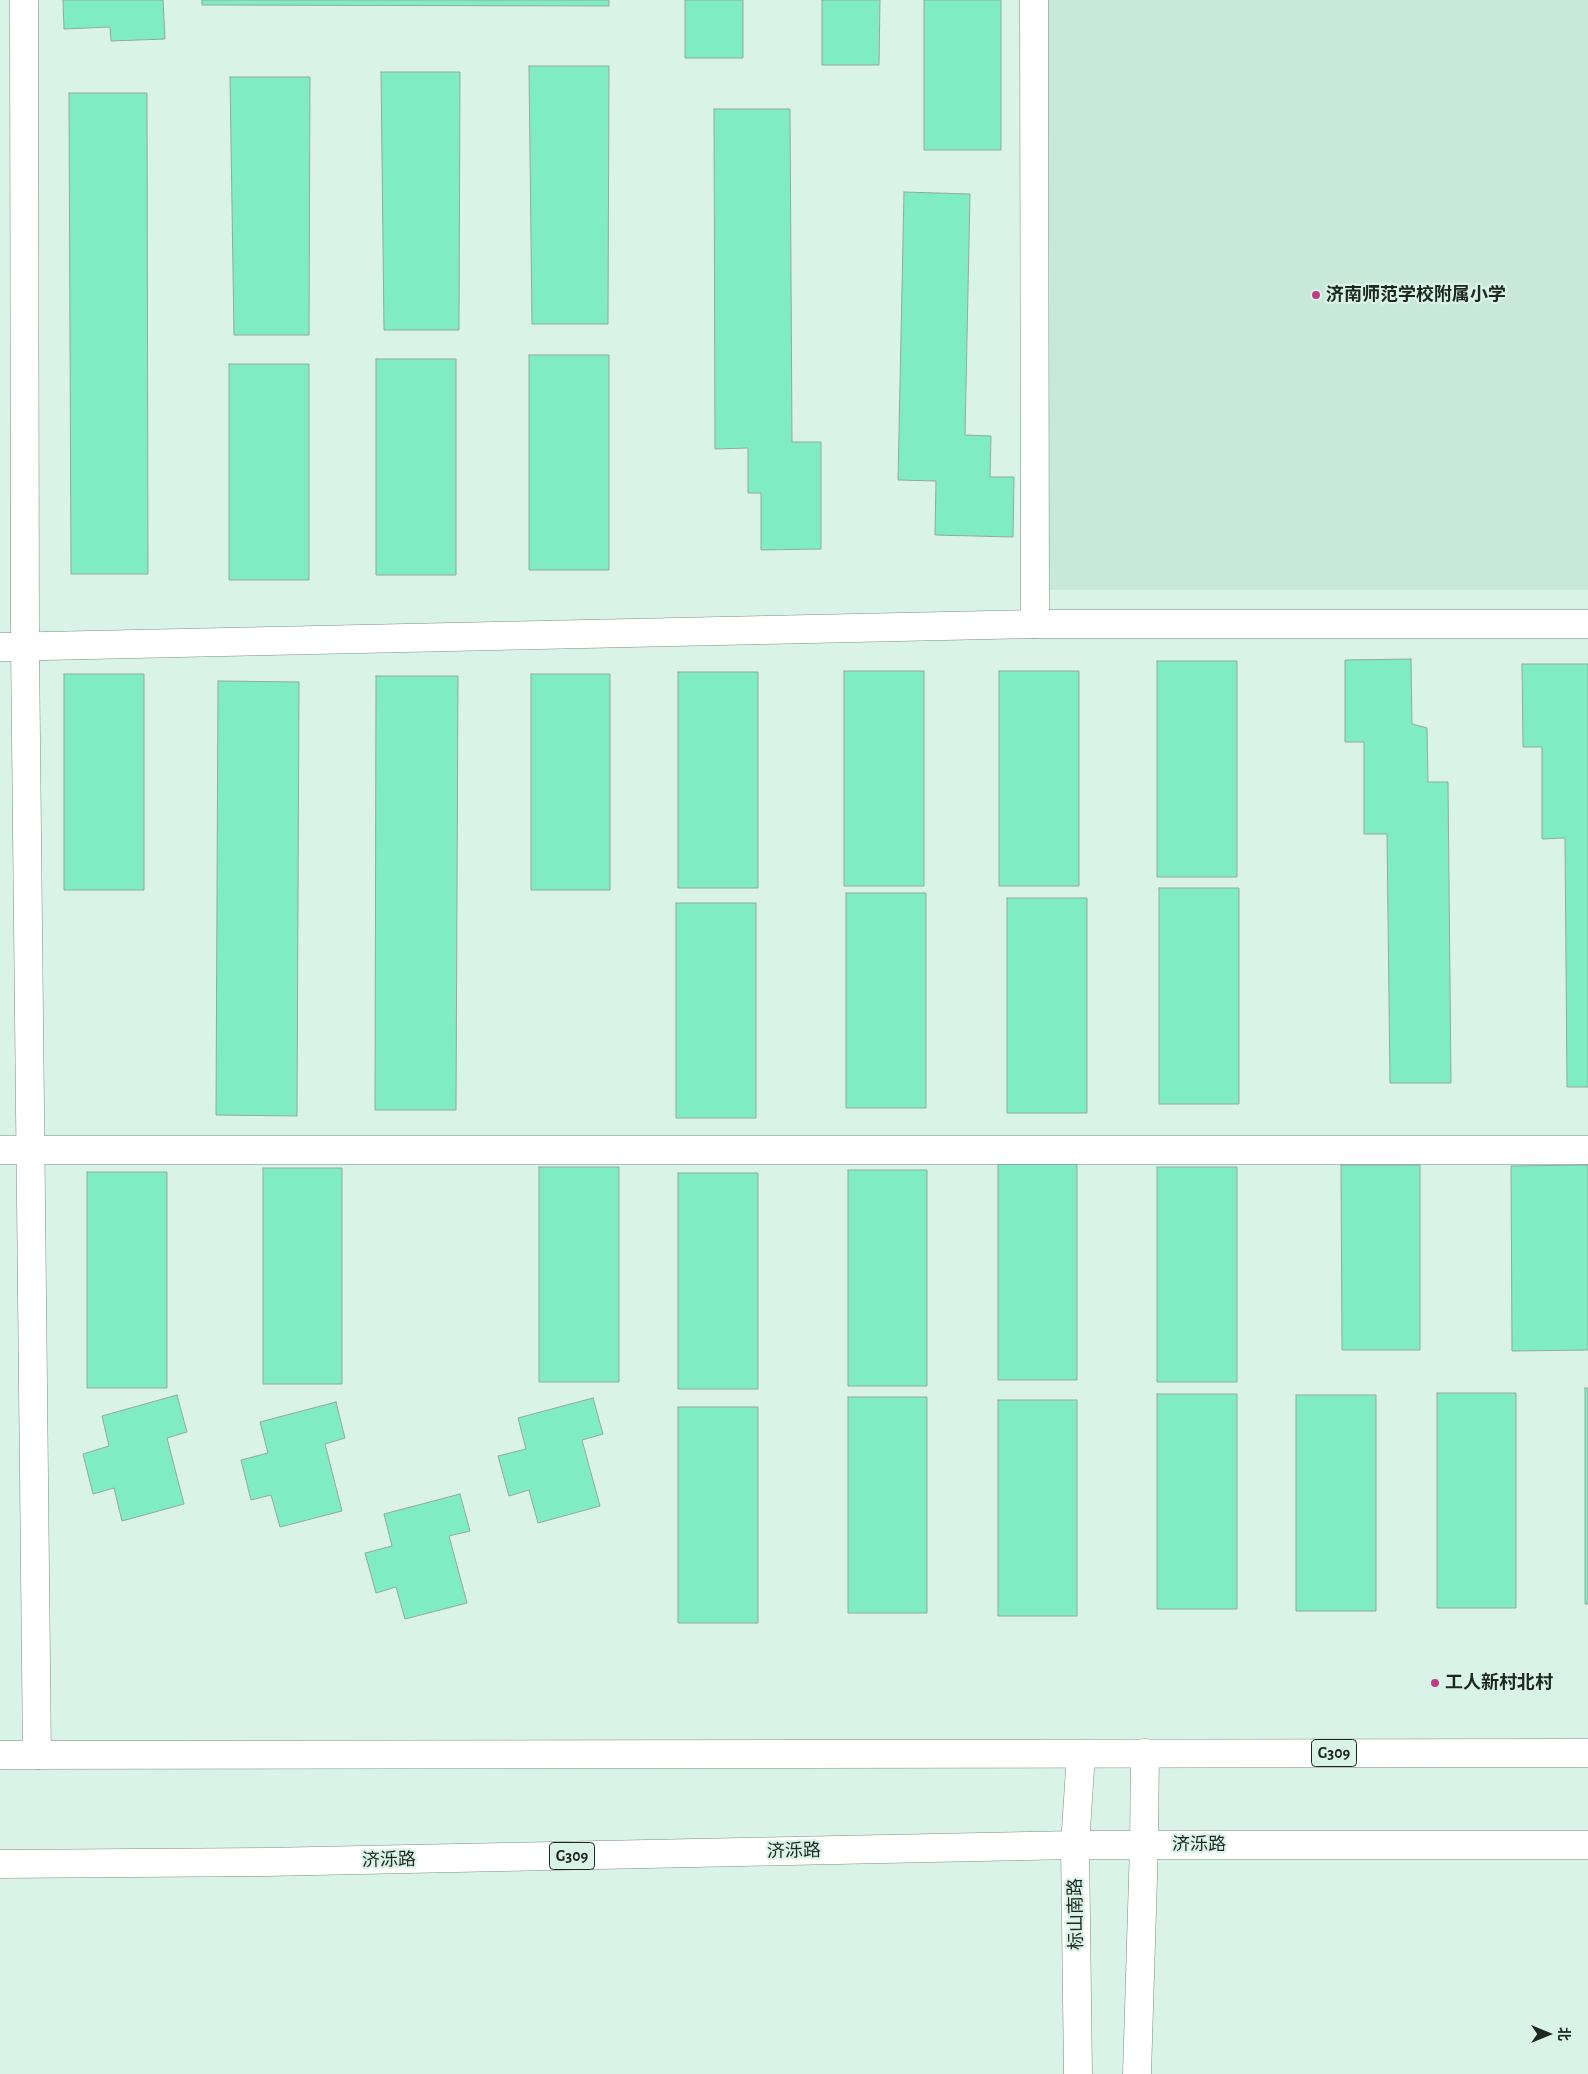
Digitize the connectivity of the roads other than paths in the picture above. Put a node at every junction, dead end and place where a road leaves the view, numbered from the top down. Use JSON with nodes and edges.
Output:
{"nodes":[{"id":1,"x":24,"y":0,"type":"edge"},
{"id":2,"x":1034,"y":0,"type":"edge"},
{"id":3,"x":1035,"y":624,"type":"junction"},
{"id":4,"x":1588,"y":624,"type":"edge"},
{"id":5,"x":12,"y":647,"type":"edge"},
{"id":6,"x":0,"y":1150,"type":"edge"},
{"id":7,"x":31,"y":1150,"type":"junction"},
{"id":8,"x":1588,"y":1150,"type":"edge"},
{"id":9,"x":1145,"y":1753,"type":"junction"},
{"id":10,"x":1588,"y":1753,"type":"edge"},
{"id":11,"x":1081,"y":1754,"type":"junction"},
{"id":12,"x":0,"y":1755,"type":"edge"},
{"id":13,"x":37,"y":1755,"type":"junction"},
{"id":14,"x":1075,"y":1844,"type":"junction"},
{"id":15,"x":1144,"y":1845,"type":"junction"},
{"id":16,"x":1588,"y":1845,"type":"edge"},
{"id":17,"x":0,"y":1864,"type":"edge"},
{"id":18,"x":1078,"y":2074,"type":"edge"},
{"id":19,"x":1137,"y":2074,"type":"edge"}],
"edges":[{"from":1,"to":5,"type":"main road"},
{"from":2,"to":3,"type":"main road"},
{"from":3,"to":4,"type":"main road"},
{"from":3,"to":5,"type":"main road"},
{"from":5,"to":7,"type":"main road"},
{"from":6,"to":7,"type":"main road"},
{"from":7,"to":8,"type":"main road"},
{"from":7,"to":13,"type":"main road"},
{"from":9,"to":10,"type":"main road","number":"G309"},
{"from":9,"to":11,"type":"main road","number":"G309"},
{"from":9,"to":15,"type":"main road"},
{"from":11,"to":13,"type":"main road","number":"G309"},
{"from":11,"to":14,"type":"main road","name":"标山南路"},
{"from":12,"to":13,"type":"main road","number":"G309"},
{"from":14,"to":15,"type":"main road","name":"济泺路","number":"G309"},
{"from":14,"to":17,"type":"main road","name":"济泺路","number":"G309"},
{"from":14,"to":18,"type":"main road","name":"标山南路"},
{"from":15,"to":16,"type":"main road","name":"济泺路","number":"G309"},
{"from":15,"to":19,"type":"main road"}]}
